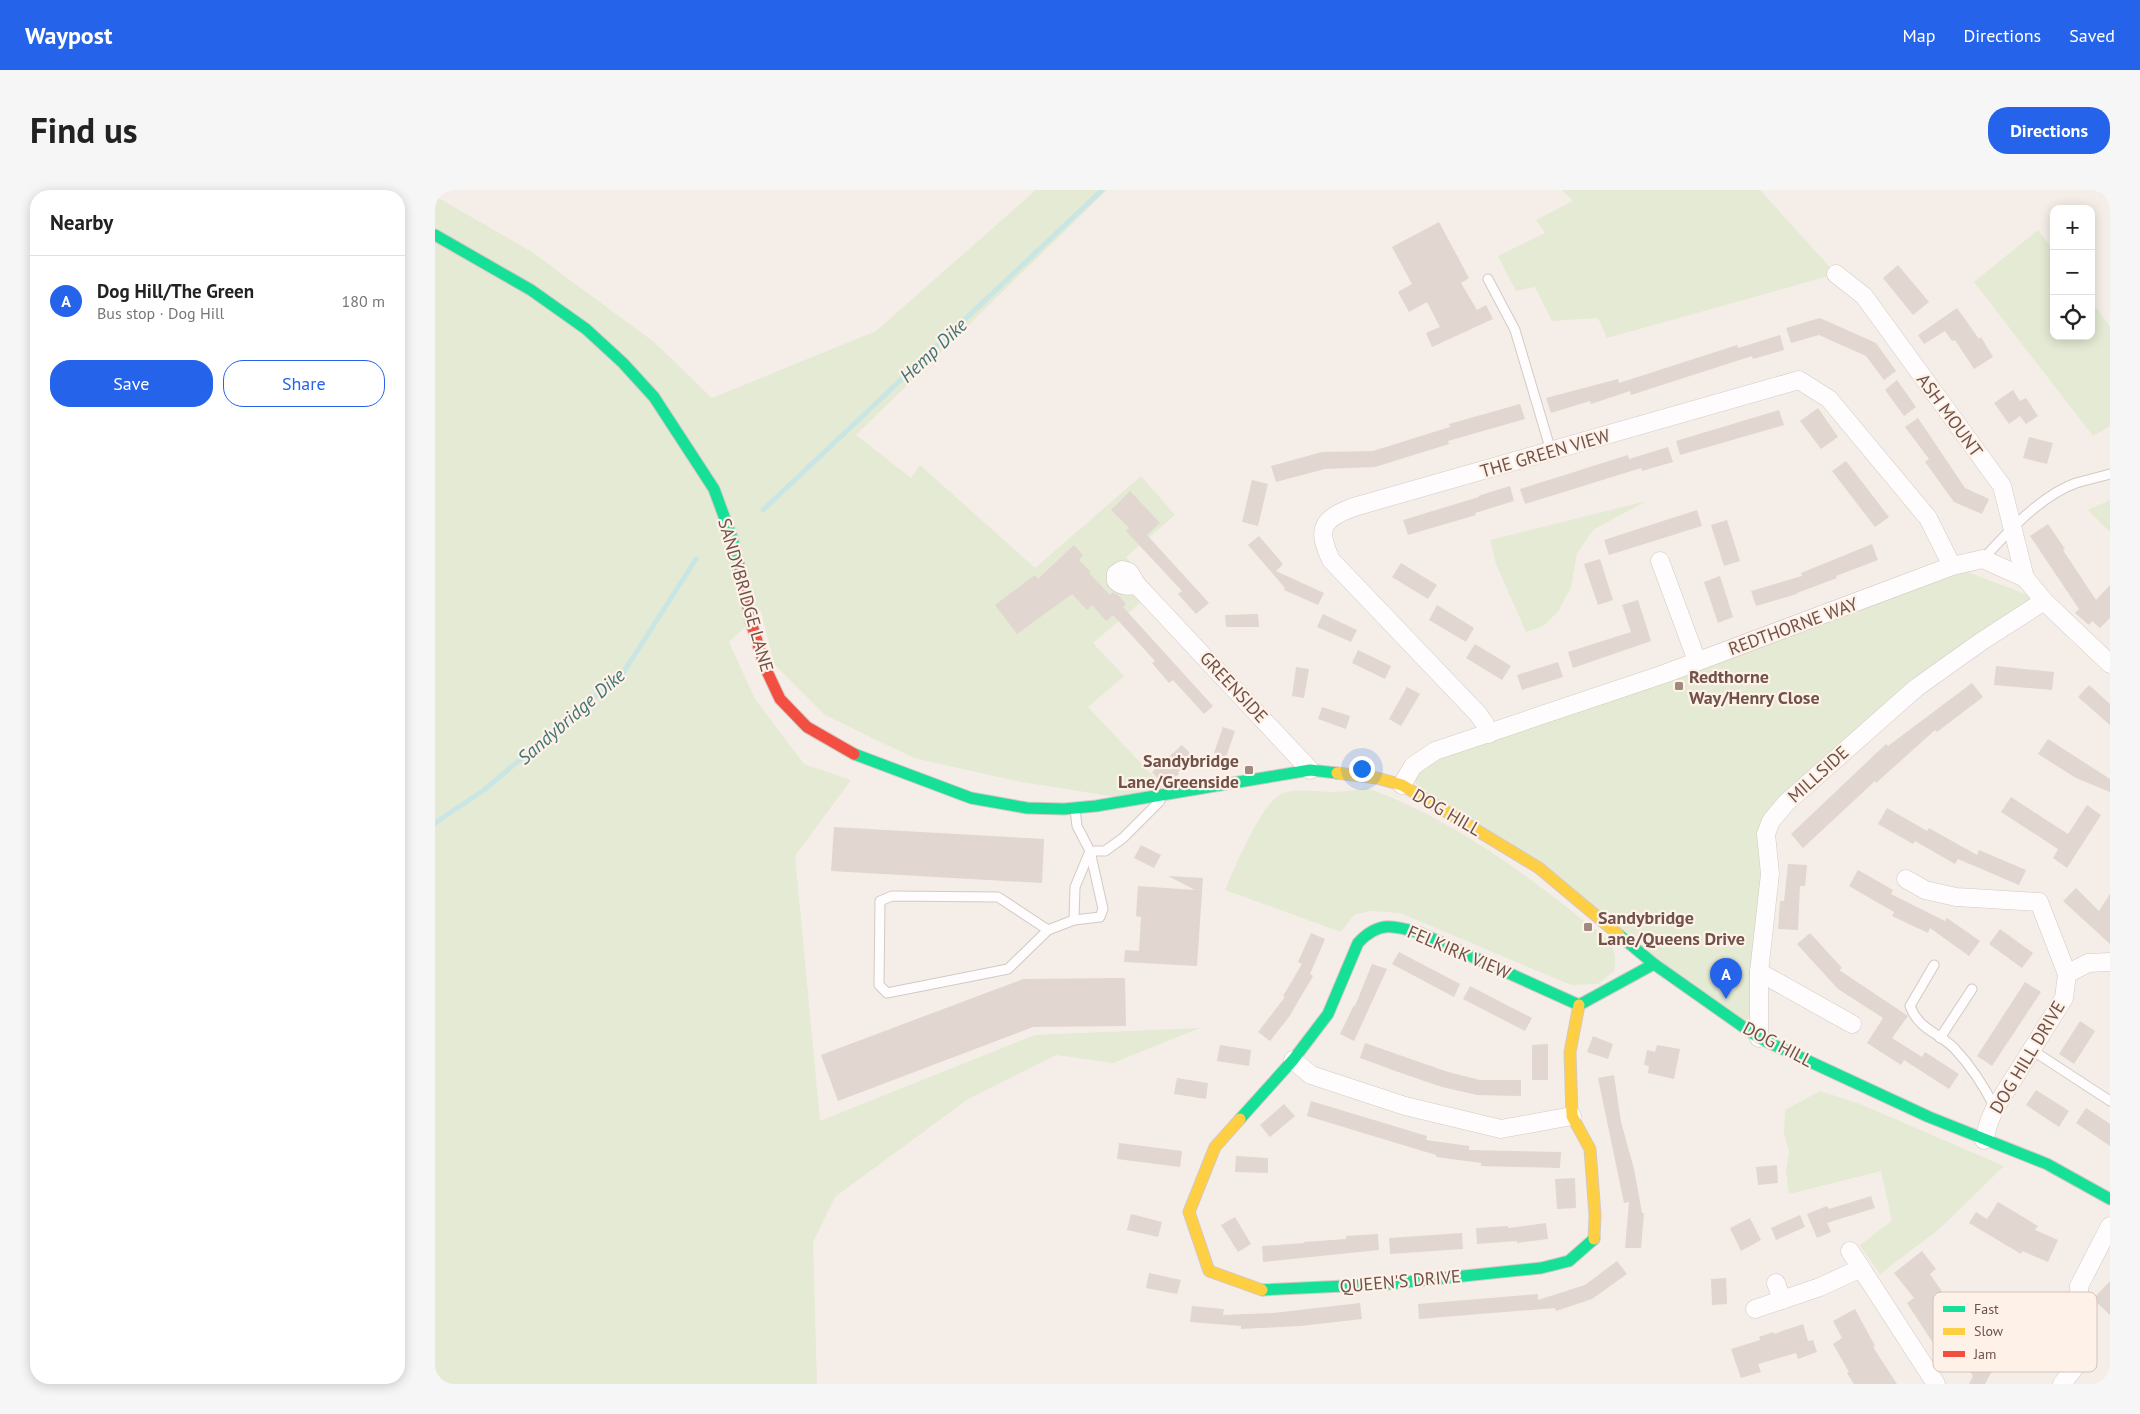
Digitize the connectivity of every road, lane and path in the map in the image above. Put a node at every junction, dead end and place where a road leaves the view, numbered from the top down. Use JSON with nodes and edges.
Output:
{"nodes":[{"id":1,"x":435,"y":235,"type":"edge"},
{"id":2,"x":1836,"y":274,"type":"dead end"},
{"id":3,"x":1488,"y":279,"type":"dead end"},
{"id":4,"x":1551,"y":451,"type":"junction"},
{"id":5,"x":2110,"y":474,"type":"edge"},
{"id":6,"x":2013,"y":527,"type":"junction"},
{"id":7,"x":1983,"y":559,"type":"junction"},
{"id":8,"x":1660,"y":561,"type":"dead end"},
{"id":9,"x":1952,"y":566,"type":"junction"},
{"id":10,"x":2025,"y":578,"type":"junction"},
{"id":11,"x":1137,"y":585,"type":"dead end"},
{"id":12,"x":2044,"y":601,"type":"junction"},
{"id":13,"x":1697,"y":661,"type":"junction"},
{"id":14,"x":2110,"y":664,"type":"edge"},
{"id":15,"x":1489,"y":734,"type":"junction"},
{"id":16,"x":1310,"y":770,"type":"junction"},
{"id":17,"x":1402,"y":785,"type":"junction"},
{"id":18,"x":1165,"y":796,"type":"junction"},
{"id":19,"x":1075,"y":808,"type":"junction"},
{"id":20,"x":1089,"y":851,"type":"junction"},
{"id":21,"x":1906,"y":878,"type":"dead end"},
{"id":22,"x":1074,"y":920,"type":"junction"},
{"id":23,"x":1048,"y":930,"type":"junction"},
{"id":24,"x":2110,"y":962,"type":"edge"},
{"id":25,"x":1654,"y":964,"type":"junction"},
{"id":26,"x":1935,"y":965,"type":"dead end"},
{"id":27,"x":1759,"y":972,"type":"junction"},
{"id":28,"x":2067,"y":974,"type":"junction"},
{"id":29,"x":1972,"y":989,"type":"dead end"},
{"id":30,"x":1579,"y":1005,"type":"junction"},
{"id":31,"x":1852,"y":1024,"type":"dead end"},
{"id":32,"x":1759,"y":1038,"type":"junction"},
{"id":33,"x":1940,"y":1038,"type":"junction"},
{"id":34,"x":2032,"y":1050,"type":"junction"},
{"id":35,"x":1293,"y":1060,"type":"junction"},
{"id":36,"x":2110,"y":1101,"type":"edge"},
{"id":37,"x":1995,"y":1108,"type":"junction"},
{"id":38,"x":1572,"y":1116,"type":"junction"},
{"id":39,"x":1984,"y":1140,"type":"junction"},
{"id":40,"x":2110,"y":1199,"type":"edge"},
{"id":41,"x":2110,"y":1226,"type":"edge"},
{"id":42,"x":1850,"y":1251,"type":"dead end"},
{"id":43,"x":1861,"y":1268,"type":"junction"},
{"id":44,"x":1776,"y":1283,"type":"dead end"},
{"id":45,"x":2079,"y":1292,"type":"edge"},
{"id":46,"x":1781,"y":1300,"type":"junction"},
{"id":47,"x":1755,"y":1309,"type":"dead end"},
{"id":48,"x":2071,"y":1372,"type":"edge"},
{"id":49,"x":1936,"y":1384,"type":"edge"},
{"id":50,"x":2062,"y":1384,"type":"edge"}],
"edges":[{"from":1,"to":19,"type":"street","name":"SANDYBRIDGE LANE"},
{"from":2,"to":6,"type":"street","name":"ASH MOUNT"},
{"from":3,"to":4,"type":"lane"},
{"from":4,"to":9,"type":"street","name":"THE GREEN VIEW"},
{"from":4,"to":15,"type":"street","name":"THE GREEN VIEW"},
{"from":5,"to":6,"type":"lane"},
{"from":6,"to":7,"type":"lane"},
{"from":6,"to":10,"type":"street","name":"ASH MOUNT"},
{"from":7,"to":9,"type":"street","name":"REDTHORNE WAY"},
{"from":7,"to":10,"type":"street"},
{"from":8,"to":13,"type":"street"},
{"from":9,"to":13,"type":"street","name":"REDTHORNE WAY"},
{"from":10,"to":12,"type":"street"},
{"from":11,"to":16,"type":"street","name":"GREENSIDE"},
{"from":12,"to":14,"type":"street"},
{"from":12,"to":27,"type":"street","name":"MILLSIDE"},
{"from":13,"to":15,"type":"street","name":"REDTHORNE WAY"},
{"from":15,"to":17,"type":"street","name":"REDTHORNE WAY"},
{"from":16,"to":17,"type":"street","name":"SANDYBRIDGE LANE"},
{"from":16,"to":18,"type":"street","name":"SANDYBRIDGE LANE"},
{"from":17,"to":25,"type":"street","name":"DOG HILL"},
{"from":18,"to":19,"type":"street","name":"SANDYBRIDGE LANE"},
{"from":18,"to":20,"type":"lane"},
{"from":19,"to":20,"type":"lane"},
{"from":20,"to":22,"type":"lane"},
{"from":20,"to":22,"type":"lane"},
{"from":21,"to":28,"type":"street"},
{"from":22,"to":23,"type":"lane"},
{"from":23,"to":23,"type":"lane"},
{"from":24,"to":28,"type":"street"},
{"from":25,"to":30,"type":"street"},
{"from":25,"to":32,"type":"street","name":"DOG HILL"},
{"from":26,"to":33,"type":"lane"},
{"from":27,"to":31,"type":"street"},
{"from":27,"to":32,"type":"street","name":"MILLSIDE"},
{"from":28,"to":34,"type":"street","name":"DOG HILL DRIVE"},
{"from":29,"to":33,"type":"lane"},
{"from":30,"to":35,"type":"street","name":"FELKIRK VIEW"},
{"from":30,"to":38,"type":"street","name":"QUEEN'S DRIVE"},
{"from":32,"to":39,"type":"street","name":"DOG HILL"},
{"from":33,"to":37,"type":"lane"},
{"from":34,"to":36,"type":"lane"},
{"from":34,"to":37,"type":"street","name":"DOG HILL DRIVE"},
{"from":35,"to":38,"type":"street"},
{"from":35,"to":38,"type":"street","name":"QUEEN'S DRIVE"},
{"from":37,"to":39,"type":"street","name":"DOG HILL DRIVE"},
{"from":39,"to":40,"type":"street","name":"DOG HILL"},
{"from":41,"to":45,"type":"street"},
{"from":42,"to":43,"type":"street"},
{"from":43,"to":46,"type":"street"},
{"from":43,"to":49,"type":"street"},
{"from":44,"to":46,"type":"street"},
{"from":46,"to":47,"type":"street"},
{"from":48,"to":50,"type":"street"}]}
